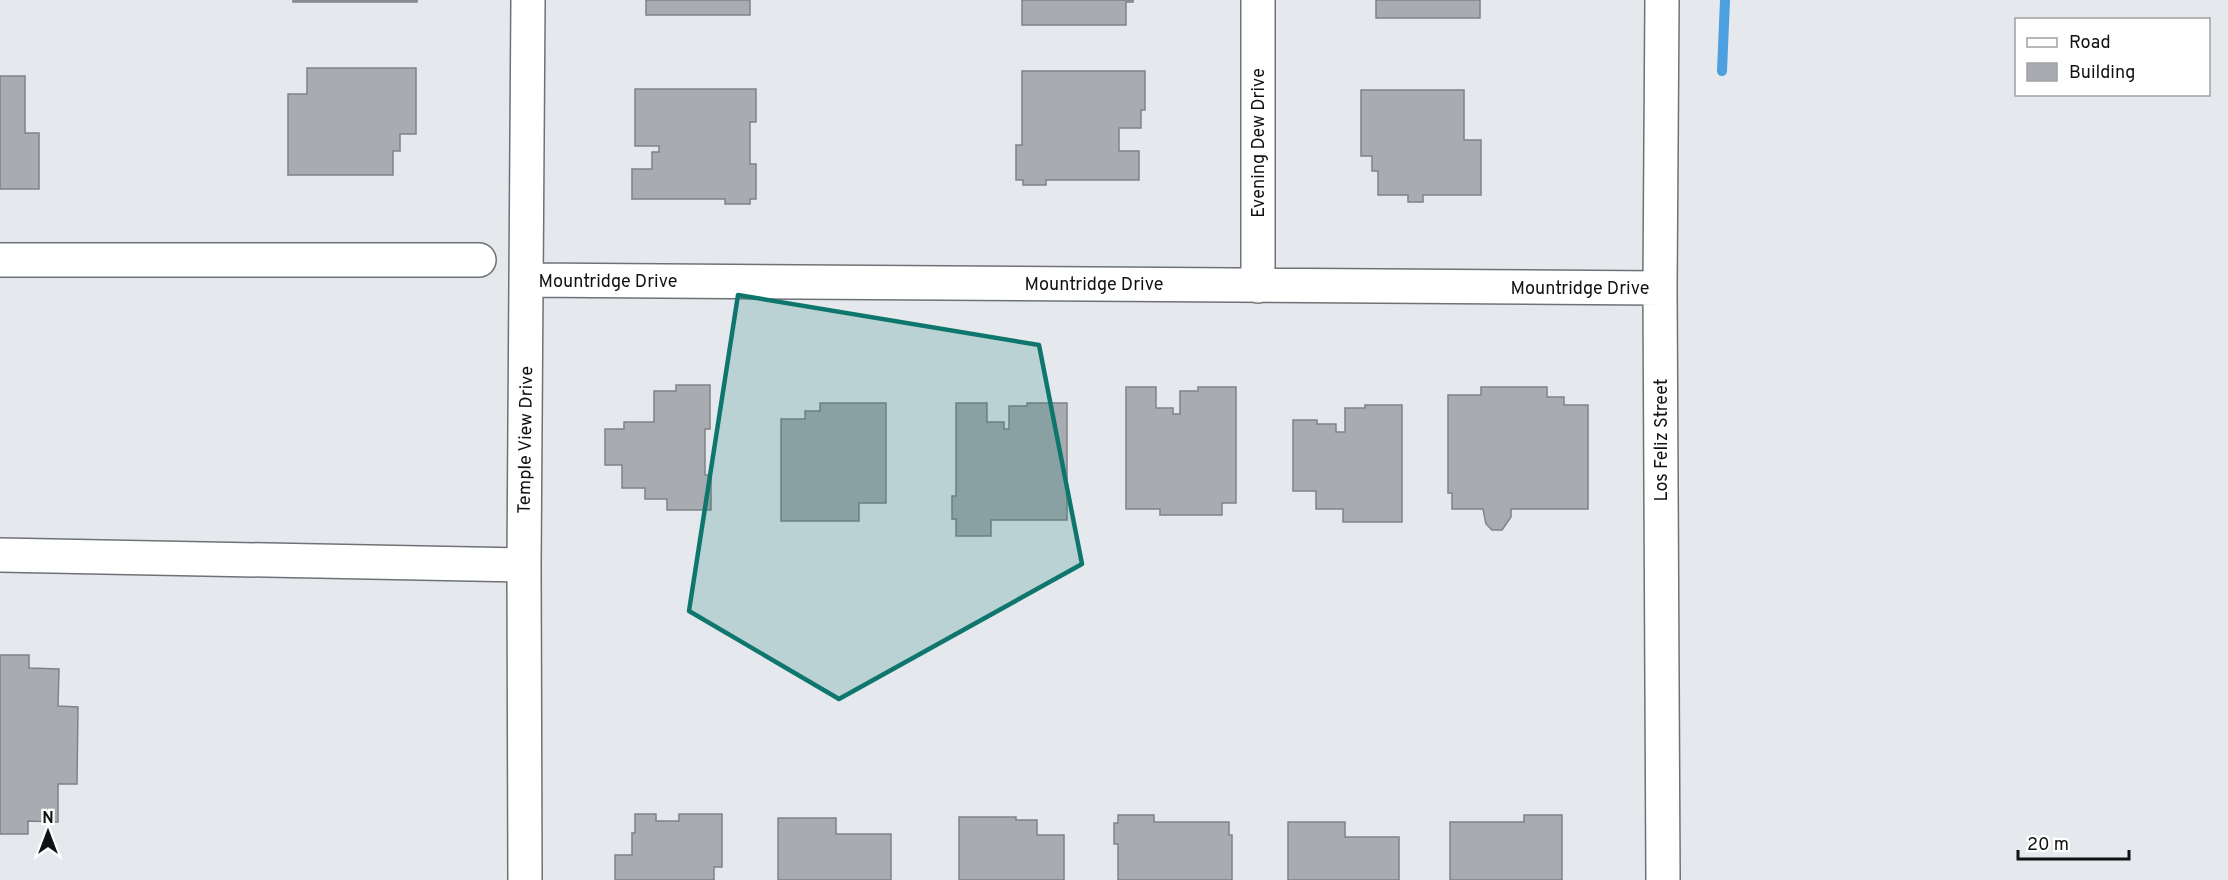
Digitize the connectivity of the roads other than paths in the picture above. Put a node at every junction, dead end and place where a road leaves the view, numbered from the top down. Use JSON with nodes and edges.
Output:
{"nodes":[{"id":1,"x":528,"y":0,"type":"edge"},
{"id":2,"x":1258,"y":0,"type":"edge"},
{"id":3,"x":1662,"y":0,"type":"edge"},
{"id":4,"x":0,"y":260,"type":"edge"},
{"id":5,"x":479,"y":260,"type":"dead end"},
{"id":6,"x":527,"y":280,"type":"junction"},
{"id":7,"x":1258,"y":286,"type":"junction"},
{"id":8,"x":1660,"y":288,"type":"junction"},
{"id":9,"x":0,"y":555,"type":"edge"},
{"id":10,"x":524,"y":565,"type":"junction"},
{"id":11,"x":525,"y":880,"type":"edge"},
{"id":12,"x":1663,"y":880,"type":"edge"}],
"edges":[{"from":1,"to":6,"type":"street","name":"Temple View Drive"},
{"from":2,"to":7,"type":"street","name":"Evening Dew Drive"},
{"from":3,"to":8,"type":"street","name":"Los Feliz Street"},
{"from":4,"to":5,"type":"street"},
{"from":6,"to":7,"type":"street","name":"Mountridge Drive"},
{"from":6,"to":10,"type":"street","name":"Temple View Drive"},
{"from":7,"to":8,"type":"street","name":"Mountridge Drive"},
{"from":8,"to":12,"type":"street","name":"Los Feliz Street"},
{"from":9,"to":10,"type":"street"},
{"from":10,"to":11,"type":"street","name":"Temple View Drive"}]}
